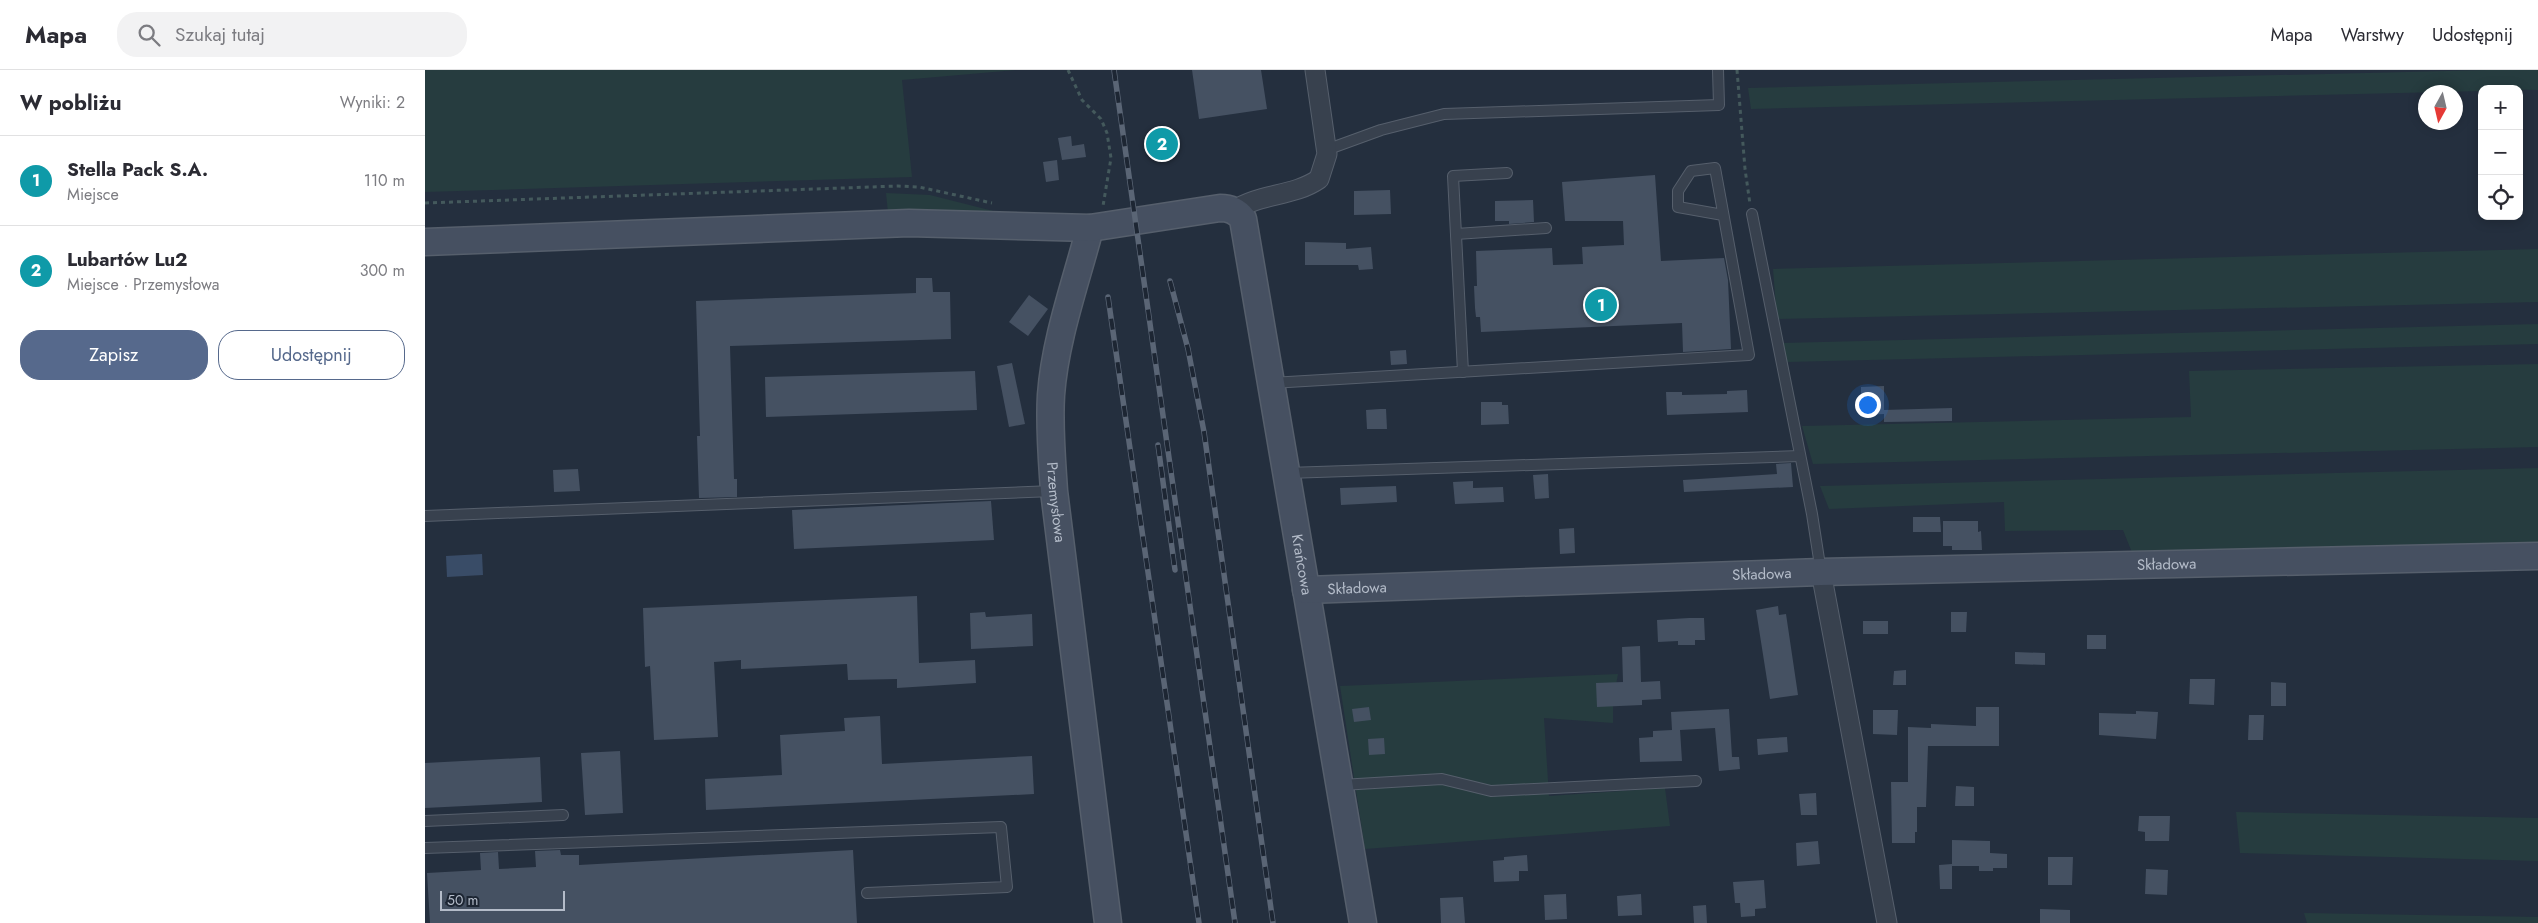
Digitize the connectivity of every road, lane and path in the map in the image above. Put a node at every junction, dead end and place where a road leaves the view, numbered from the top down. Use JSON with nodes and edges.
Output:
{"nodes":[{"id":1,"x":1068,"y":70,"type":"edge"},
{"id":2,"x":1315,"y":70,"type":"edge"},
{"id":3,"x":1718,"y":70,"type":"edge"},
{"id":4,"x":1737,"y":70,"type":"edge"},
{"id":5,"x":1326,"y":150,"type":"junction"},
{"id":6,"x":1507,"y":173,"type":"dead end"},
{"id":7,"x":425,"y":203,"type":"edge"},
{"id":8,"x":999,"y":204,"type":"dead end"},
{"id":9,"x":1233,"y":210,"type":"junction"},
{"id":10,"x":1752,"y":214,"type":"joint"},
{"id":11,"x":1723,"y":215,"type":"junction"},
{"id":12,"x":1098,"y":227,"type":"junction"},
{"id":13,"x":1546,"y":228,"type":"dead end"},
{"id":14,"x":1456,"y":234,"type":"junction"},
{"id":15,"x":425,"y":242,"type":"edge"},
{"id":16,"x":1463,"y":372,"type":"junction"},
{"id":17,"x":1270,"y":383,"type":"junction"},
{"id":18,"x":1800,"y":456,"type":"junction"},
{"id":19,"x":1286,"y":473,"type":"junction"},
{"id":20,"x":1055,"y":491,"type":"junction"},
{"id":21,"x":425,"y":516,"type":"edge"},
{"id":22,"x":2538,"y":556,"type":"edge"},
{"id":23,"x":1821,"y":572,"type":"junction"},
{"id":24,"x":1306,"y":590,"type":"junction"},
{"id":25,"x":1696,"y":781,"type":"dead end"},
{"id":26,"x":1340,"y":785,"type":"junction"},
{"id":27,"x":563,"y":815,"type":"dead end"},
{"id":28,"x":425,"y":822,"type":"edge"},
{"id":29,"x":425,"y":848,"type":"edge"},
{"id":30,"x":867,"y":893,"type":"dead end"},
{"id":31,"x":1108,"y":923,"type":"edge"},
{"id":32,"x":1363,"y":923,"type":"edge"},
{"id":33,"x":1887,"y":923,"type":"edge"}],
"edges":[{"from":1,"to":12,"type":"path"},
{"from":2,"to":5,"type":"street"},
{"from":3,"to":5,"type":"lane"},
{"from":4,"to":10,"type":"path"},
{"from":5,"to":9,"type":"street"},
{"from":6,"to":14,"type":"lane"},
{"from":7,"to":8,"type":"path"},
{"from":9,"to":12,"type":"street"},
{"from":9,"to":17,"type":"street","name":"Krańcowa"},
{"from":10,"to":18,"type":"lane"},
{"from":11,"to":11,"type":"lane"},
{"from":11,"to":16,"type":"lane"},
{"from":12,"to":15,"type":"street"},
{"from":12,"to":20,"type":"street","name":"Przemysłowa"},
{"from":13,"to":14,"type":"lane"},
{"from":14,"to":16,"type":"lane"},
{"from":16,"to":17,"type":"lane"},
{"from":17,"to":19,"type":"street","name":"Krańcowa"},
{"from":18,"to":19,"type":"lane"},
{"from":18,"to":23,"type":"lane"},
{"from":19,"to":24,"type":"street","name":"Krańcowa"},
{"from":20,"to":21,"type":"lane"},
{"from":20,"to":31,"type":"street","name":"Przemysłowa"},
{"from":22,"to":23,"type":"street","name":"Składowa"},
{"from":23,"to":24,"type":"street","name":"Składowa"},
{"from":23,"to":33,"type":"street"},
{"from":24,"to":26,"type":"street","name":"Krańcowa"},
{"from":25,"to":26,"type":"lane"},
{"from":26,"to":32,"type":"street","name":"Krańcowa"},
{"from":27,"to":28,"type":"lane"},
{"from":29,"to":30,"type":"lane"}]}
